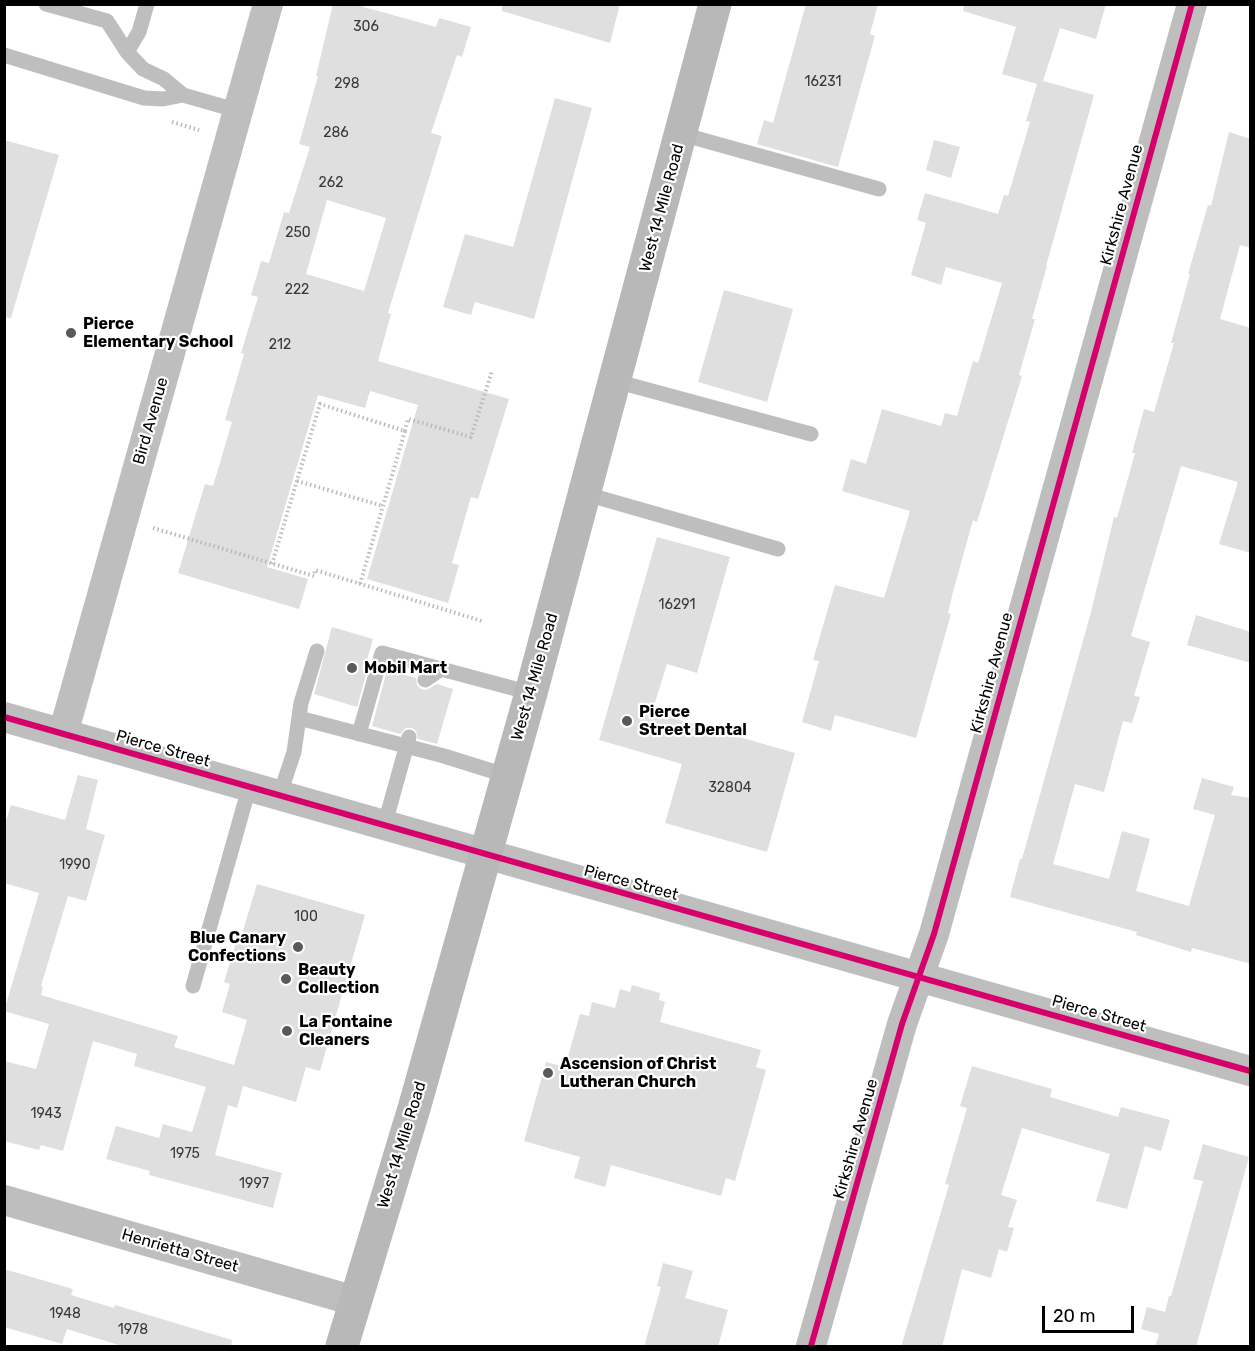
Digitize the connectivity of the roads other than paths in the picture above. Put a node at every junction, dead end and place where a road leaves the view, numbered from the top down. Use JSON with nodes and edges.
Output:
{"nodes":[{"id":1,"x":46,"y":4,"type":"edge"},
{"id":2,"x":147,"y":4,"type":"edge"},
{"id":3,"x":268,"y":4,"type":"edge"},
{"id":4,"x":715,"y":4,"type":"edge"},
{"id":5,"x":1192,"y":4,"type":"edge"},
{"id":6,"x":127,"y":52,"type":"junction"},
{"id":7,"x":4,"y":56,"type":"edge"},
{"id":8,"x":183,"y":95,"type":"junction"},
{"id":9,"x":239,"y":111,"type":"junction"},
{"id":10,"x":681,"y":135,"type":"junction"},
{"id":11,"x":879,"y":189,"type":"dead end"},
{"id":12,"x":615,"y":381,"type":"junction"},
{"id":13,"x":811,"y":434,"type":"dead end"},
{"id":14,"x":586,"y":494,"type":"junction"},
{"id":15,"x":778,"y":549,"type":"dead end"},
{"id":16,"x":317,"y":651,"type":"dead end"},
{"id":17,"x":441,"y":669,"type":"junction"},
{"id":18,"x":425,"y":680,"type":"dead end"},
{"id":19,"x":531,"y":693,"type":"junction"},
{"id":20,"x":4,"y":717,"type":"edge"},
{"id":21,"x":299,"y":718,"type":"junction"},
{"id":22,"x":63,"y":734,"type":"junction"},
{"id":23,"x":359,"y":734,"type":"junction"},
{"id":24,"x":407,"y":741,"type":"junction"},
{"id":25,"x":508,"y":776,"type":"junction"},
{"id":26,"x":249,"y":788,"type":"junction"},
{"id":27,"x":279,"y":797,"type":"junction"},
{"id":28,"x":384,"y":827,"type":"junction"},
{"id":29,"x":485,"y":854,"type":"junction"},
{"id":30,"x":921,"y":976,"type":"junction"},
{"id":31,"x":193,"y":986,"type":"dead end"},
{"id":32,"x":1251,"y":1071,"type":"edge"},
{"id":33,"x":4,"y":1200,"type":"edge"},
{"id":34,"x":355,"y":1301,"type":"junction"},
{"id":35,"x":342,"y":1347,"type":"edge"},
{"id":36,"x":811,"y":1347,"type":"edge"}],
"edges":[{"from":1,"to":6,"type":"lane"},
{"from":2,"to":6,"type":"lane"},
{"from":3,"to":9,"type":"street","name":"Bird Avenue"},
{"from":4,"to":10,"type":"main road","name":"West 14 Mile Road"},
{"from":5,"to":30,"type":"street","name":"Kirkshire Avenue"},
{"from":6,"to":8,"type":"lane"},
{"from":7,"to":8,"type":"lane"},
{"from":8,"to":9,"type":"lane"},
{"from":9,"to":22,"type":"street","name":"Bird Avenue"},
{"from":10,"to":11,"type":"lane"},
{"from":10,"to":12,"type":"main road","name":"West 14 Mile Road"},
{"from":12,"to":13,"type":"lane"},
{"from":12,"to":14,"type":"main road","name":"West 14 Mile Road"},
{"from":14,"to":15,"type":"lane"},
{"from":14,"to":19,"type":"main road","name":"West 14 Mile Road"},
{"from":16,"to":21,"type":"lane"},
{"from":17,"to":18,"type":"lane"},
{"from":17,"to":19,"type":"lane"},
{"from":17,"to":23,"type":"lane"},
{"from":19,"to":25,"type":"main road","name":"West 14 Mile Road"},
{"from":20,"to":22,"type":"street","name":"Pierce Street"},
{"from":21,"to":23,"type":"lane"},
{"from":21,"to":27,"type":"lane"},
{"from":22,"to":26,"type":"street","name":"Pierce Street"},
{"from":23,"to":24,"type":"lane"},
{"from":24,"to":25,"type":"lane"},
{"from":24,"to":28,"type":"lane"},
{"from":25,"to":29,"type":"main road","name":"West 14 Mile Road"},
{"from":26,"to":27,"type":"street","name":"Pierce Street"},
{"from":26,"to":31,"type":"lane"},
{"from":27,"to":28,"type":"street","name":"Pierce Street"},
{"from":28,"to":29,"type":"street","name":"Pierce Street"},
{"from":29,"to":30,"type":"street","name":"Pierce Street"},
{"from":29,"to":34,"type":"main road","name":"West 14 Mile Road"},
{"from":30,"to":32,"type":"street","name":"Pierce Street"},
{"from":30,"to":36,"type":"street","name":"Kirkshire Avenue"},
{"from":33,"to":34,"type":"street","name":"Henrietta Street"},
{"from":34,"to":35,"type":"main road","name":"West 14 Mile Road"}]}
